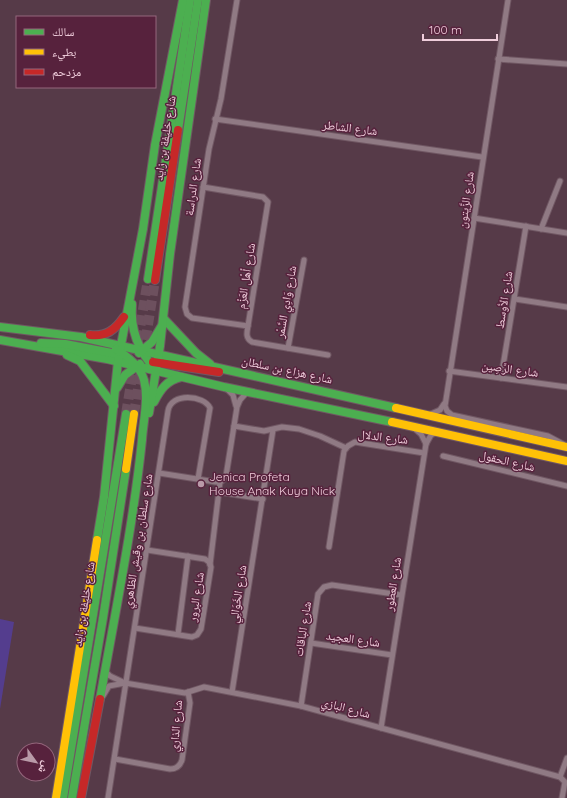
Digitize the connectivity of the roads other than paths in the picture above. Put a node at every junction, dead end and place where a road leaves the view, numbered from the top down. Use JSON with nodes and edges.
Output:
{"nodes":[{"id":1,"x":183,"y":0,"type":"edge"},
{"id":2,"x":190,"y":0,"type":"edge"},
{"id":3,"x":198,"y":0,"type":"edge"},
{"id":4,"x":206,"y":0,"type":"edge"},
{"id":5,"x":237,"y":0,"type":"edge"},
{"id":6,"x":508,"y":0,"type":"edge"},
{"id":7,"x":498,"y":59,"type":"junction"},
{"id":8,"x":567,"y":64,"type":"edge"},
{"id":9,"x":215,"y":119,"type":"junction"},
{"id":10,"x":482,"y":157,"type":"junction"},
{"id":11,"x":560,"y":181,"type":"dead end"},
{"id":12,"x":203,"y":187,"type":"junction"},
{"id":13,"x":474,"y":218,"type":"junction"},
{"id":14,"x":526,"y":226,"type":"junction"},
{"id":15,"x":143,"y":228,"type":"junction"},
{"id":16,"x":541,"y":229,"type":"junction"},
{"id":17,"x":567,"y":234,"type":"edge"},
{"id":18,"x":304,"y":260,"type":"dead end"},
{"id":19,"x":515,"y":299,"type":"junction"},
{"id":20,"x":567,"y":307,"type":"edge"},
{"id":21,"x":126,"y":312,"type":"junction"},
{"id":22,"x":163,"y":321,"type":"junction"},
{"id":23,"x":248,"y":326,"type":"junction"},
{"id":24,"x":0,"y":327,"type":"edge"},
{"id":25,"x":42,"y":331,"type":"junction"},
{"id":26,"x":0,"y":340,"type":"edge"},
{"id":27,"x":30,"y":344,"type":"junction"},
{"id":28,"x":288,"y":348,"type":"junction"},
{"id":29,"x":142,"y":351,"type":"junction"},
{"id":30,"x":121,"y":354,"type":"junction"},
{"id":31,"x":328,"y":355,"type":"dead end"},
{"id":32,"x":148,"y":362,"type":"junction"},
{"id":33,"x":158,"y":363,"type":"junction"},
{"id":34,"x":137,"y":366,"type":"junction"},
{"id":35,"x":214,"y":367,"type":"junction"},
{"id":36,"x":236,"y":371,"type":"junction"},
{"id":37,"x":450,"y":371,"type":"junction"},
{"id":38,"x":184,"y":377,"type":"junction"},
{"id":39,"x":501,"y":378,"type":"junction"},
{"id":40,"x":224,"y":387,"type":"junction"},
{"id":41,"x":567,"y":387,"type":"edge"},
{"id":42,"x":248,"y":391,"type":"junction"},
{"id":43,"x":115,"y":393,"type":"junction"},
{"id":44,"x":445,"y":403,"type":"junction"},
{"id":45,"x":114,"y":406,"type":"junction"},
{"id":46,"x":236,"y":407,"type":"junction"},
{"id":47,"x":427,"y":415,"type":"junction"},
{"id":48,"x":234,"y":426,"type":"junction"},
{"id":49,"x":412,"y":426,"type":"junction"},
{"id":50,"x":272,"y":430,"type":"junction"},
{"id":51,"x":437,"y":432,"type":"junction"},
{"id":52,"x":426,"y":444,"type":"junction"},
{"id":53,"x":142,"y":446,"type":"junction"},
{"id":54,"x":566,"y":447,"type":"edge"},
{"id":55,"x":346,"y":448,"type":"junction"},
{"id":56,"x":424,"y":453,"type":"junction"},
{"id":57,"x":443,"y":456,"type":"dead end"},
{"id":58,"x":567,"y":461,"type":"edge"},
{"id":59,"x":159,"y":474,"type":"junction"},
{"id":60,"x":198,"y":479,"type":"junction"},
{"id":61,"x":220,"y":482,"type":"junction"},
{"id":62,"x":567,"y":486,"type":"edge"},
{"id":63,"x":219,"y":492,"type":"junction"},
{"id":64,"x":263,"y":499,"type":"junction"},
{"id":65,"x":329,"y":547,"type":"dead end"},
{"id":66,"x":147,"y":550,"type":"junction"},
{"id":67,"x":188,"y":556,"type":"junction"},
{"id":68,"x":210,"y":564,"type":"junction"},
{"id":69,"x":401,"y":595,"type":"junction"},
{"id":70,"x":135,"y":628,"type":"junction"},
{"id":71,"x":178,"y":634,"type":"junction"},
{"id":72,"x":311,"y":643,"type":"junction"},
{"id":73,"x":392,"y":655,"type":"junction"},
{"id":74,"x":105,"y":670,"type":"junction"},
{"id":75,"x":125,"y":683,"type":"junction"},
{"id":76,"x":188,"y":692,"type":"junction"},
{"id":77,"x":232,"y":692,"type":"junction"},
{"id":78,"x":100,"y":698,"type":"junction"},
{"id":79,"x":301,"y":706,"type":"junction"},
{"id":80,"x":381,"y":728,"type":"junction"},
{"id":81,"x":567,"y":758,"type":"edge"},
{"id":82,"x":114,"y":759,"type":"junction"},
{"id":83,"x":560,"y":777,"type":"junction"},
{"id":84,"x":566,"y":793,"type":"edge"},
{"id":85,"x":56,"y":798,"type":"edge"},
{"id":86,"x":63,"y":798,"type":"edge"},
{"id":87,"x":72,"y":798,"type":"edge"},
{"id":88,"x":81,"y":798,"type":"edge"},
{"id":89,"x":108,"y":798,"type":"edge"},
{"id":90,"x":562,"y":798,"type":"edge"}],
"edges":[{"from":1,"to":15,"type":"main road"},
{"from":2,"to":3,"type":"main road","name":"شارع خليفة بن زايد"},
{"from":4,"to":22,"type":"main road"},
{"from":5,"to":9,"type":"street","name":"شارع الدراسة"},
{"from":6,"to":7,"type":"street","name":"شارع الزَّيتون"},
{"from":7,"to":8,"type":"street"},
{"from":7,"to":10,"type":"street","name":"شارع الزَّيتون"},
{"from":9,"to":10,"type":"street","name":"شارع الشاطر"},
{"from":9,"to":12,"type":"street","name":"شارع الدراسة"},
{"from":10,"to":13,"type":"street","name":"شارع الزَّيتون"},
{"from":11,"to":16,"type":"street"},
{"from":12,"to":23,"type":"street","name":"شارع الدراسة"},
{"from":12,"to":23,"type":"street","name":"شارع أهْل العَزْم"},
{"from":13,"to":14,"type":"street"},
{"from":13,"to":37,"type":"street","name":"شارع الزَّيتون"},
{"from":14,"to":16,"type":"street"},
{"from":14,"to":19,"type":"street","name":"شارع الأوسط"},
{"from":15,"to":21,"type":"main road"},
{"from":15,"to":29,"type":"main road"},
{"from":16,"to":17,"type":"street"},
{"from":18,"to":28,"type":"street","name":"شارع وَادِي السَّمْر"},
{"from":19,"to":20,"type":"street"},
{"from":19,"to":39,"type":"street","name":"شارع الأوسط"},
{"from":21,"to":25,"type":"main road"},
{"from":21,"to":30,"type":"main road"},
{"from":22,"to":29,"type":"main road"},
{"from":22,"to":33,"type":"main road"},
{"from":22,"to":35,"type":"main road"},
{"from":23,"to":28,"type":"street","name":"شارع أهْل العَزْم"},
{"from":24,"to":25,"type":"main road"},
{"from":25,"to":30,"type":"main road"},
{"from":26,"to":27,"type":"main road"},
{"from":27,"to":30,"type":"main road"},
{"from":27,"to":45,"type":"main road"},
{"from":28,"to":31,"type":"street","name":"شارع أهْل العَزْم"},
{"from":29,"to":30,"type":"main road"},
{"from":29,"to":32,"type":"main road"},
{"from":29,"to":33,"type":"main road","name":"شارع هزاع بن سلطان"},
{"from":30,"to":34,"type":"main road"},
{"from":30,"to":43,"type":"main road"},
{"from":32,"to":33,"type":"main road"},
{"from":32,"to":34,"type":"main road"},
{"from":33,"to":34,"type":"main road","name":"شارع هزاع بن سلطان"},
{"from":33,"to":35,"type":"main road","name":"شارع هزاع بن سلطان"},
{"from":33,"to":36,"type":"main road"},
{"from":33,"to":38,"type":"main road","name":"شارع هزاع بن سلطان"},
{"from":33,"to":53,"type":"main road"},
{"from":34,"to":43,"type":"main road"},
{"from":34,"to":53,"type":"main road"},
{"from":35,"to":36,"type":"main road","name":"شارع هزاع بن سلطان"},
{"from":36,"to":47,"type":"main road","name":"شارع هزاع بن سلطان"},
{"from":37,"to":39,"type":"street","name":"شارع الرَّصِين"},
{"from":37,"to":44,"type":"street","name":"شارع الزَّيتون"},
{"from":38,"to":40,"type":"main road","name":"شارع هزاع بن سلطان"},
{"from":38,"to":53,"type":"main road"},
{"from":39,"to":41,"type":"street","name":"شارع الرَّصِين"},
{"from":40,"to":42,"type":"main road","name":"شارع هزاع بن سلطان"},
{"from":40,"to":46,"type":"street"},
{"from":42,"to":46,"type":"street"},
{"from":42,"to":49,"type":"main road","name":"شارع هزاع بن سلطان"},
{"from":43,"to":45,"type":"main road"},
{"from":44,"to":47,"type":"street"},
{"from":44,"to":54,"type":"street"},
{"from":45,"to":85,"type":"main road"},
{"from":46,"to":48,"type":"street"},
{"from":47,"to":54,"type":"main road","name":"شارع هزاع بن سلطان"},
{"from":48,"to":50,"type":"street"},
{"from":48,"to":61,"type":"street"},
{"from":49,"to":51,"type":"main road","name":"شارع هزاع بن سلطان"},
{"from":49,"to":52,"type":"street"},
{"from":50,"to":55,"type":"street"},
{"from":50,"to":64,"type":"street","name":"شارع الخَوَالِي"},
{"from":51,"to":52,"type":"street","name":"شارع العطور"},
{"from":51,"to":58,"type":"main road","name":"شارع هزاع بن سلطان"},
{"from":52,"to":56,"type":"street","name":"شارع العطور"},
{"from":53,"to":74,"type":"main road"},
{"from":55,"to":56,"type":"street","name":"شارع الدلال"},
{"from":55,"to":65,"type":"street","name":"شارع الدلال"},
{"from":56,"to":69,"type":"street","name":"شارع العطور"},
{"from":57,"to":62,"type":"street","name":"شارع الحقول"},
{"from":59,"to":60,"type":"street"},
{"from":59,"to":60,"type":"street","name":"شارع سلطان بن وقيش الظاهري"},
{"from":59,"to":66,"type":"street","name":"شارع سلطان بن وقيش الظاهري"},
{"from":60,"to":61,"type":"street"},
{"from":61,"to":63,"type":"street"},
{"from":63,"to":64,"type":"street"},
{"from":63,"to":68,"type":"street"},
{"from":64,"to":77,"type":"street","name":"شارع الخَوَالِي"},
{"from":66,"to":67,"type":"street","name":"شارع البرور"},
{"from":66,"to":70,"type":"street","name":"شارع سلطان بن وقيش الظاهري"},
{"from":67,"to":68,"type":"street","name":"شارع البرور"},
{"from":67,"to":71,"type":"street"},
{"from":68,"to":71,"type":"street","name":"شارع البرور"},
{"from":69,"to":72,"type":"street","name":"شارع الباقات"},
{"from":69,"to":73,"type":"street","name":"شارع العطور"},
{"from":70,"to":71,"type":"street","name":"شارع البرور"},
{"from":70,"to":75,"type":"street","name":"شارع سلطان بن وقيش الظاهري"},
{"from":72,"to":73,"type":"street","name":"شارع العجيد"},
{"from":72,"to":79,"type":"street","name":"شارع الباقات"},
{"from":73,"to":80,"type":"street","name":"شارع العطور"},
{"from":74,"to":75,"type":"street","name":"شارع البازي"},
{"from":74,"to":78,"type":"main road"},
{"from":75,"to":76,"type":"street","name":"شارع البازي"},
{"from":75,"to":78,"type":"street","name":"شارع البازي"},
{"from":75,"to":82,"type":"street","name":"شارع سلطان بن وقيش الظاهري"},
{"from":76,"to":77,"type":"street","name":"شارع البازي"},
{"from":76,"to":82,"type":"street","name":"شارع الذاري"},
{"from":77,"to":79,"type":"street","name":"شارع البازي"},
{"from":78,"to":88,"type":"main road"},
{"from":79,"to":80,"type":"street","name":"شارع البازي"},
{"from":80,"to":83,"type":"street","name":"شارع البازي"},
{"from":81,"to":83,"type":"street"},
{"from":82,"to":89,"type":"street","name":"شارع سلطان بن وقيش الظاهري"},
{"from":83,"to":84,"type":"street"},
{"from":84,"to":90,"type":"street"},
{"from":86,"to":87,"type":"main road","name":"شارع خليفة بن زايد"}]}
